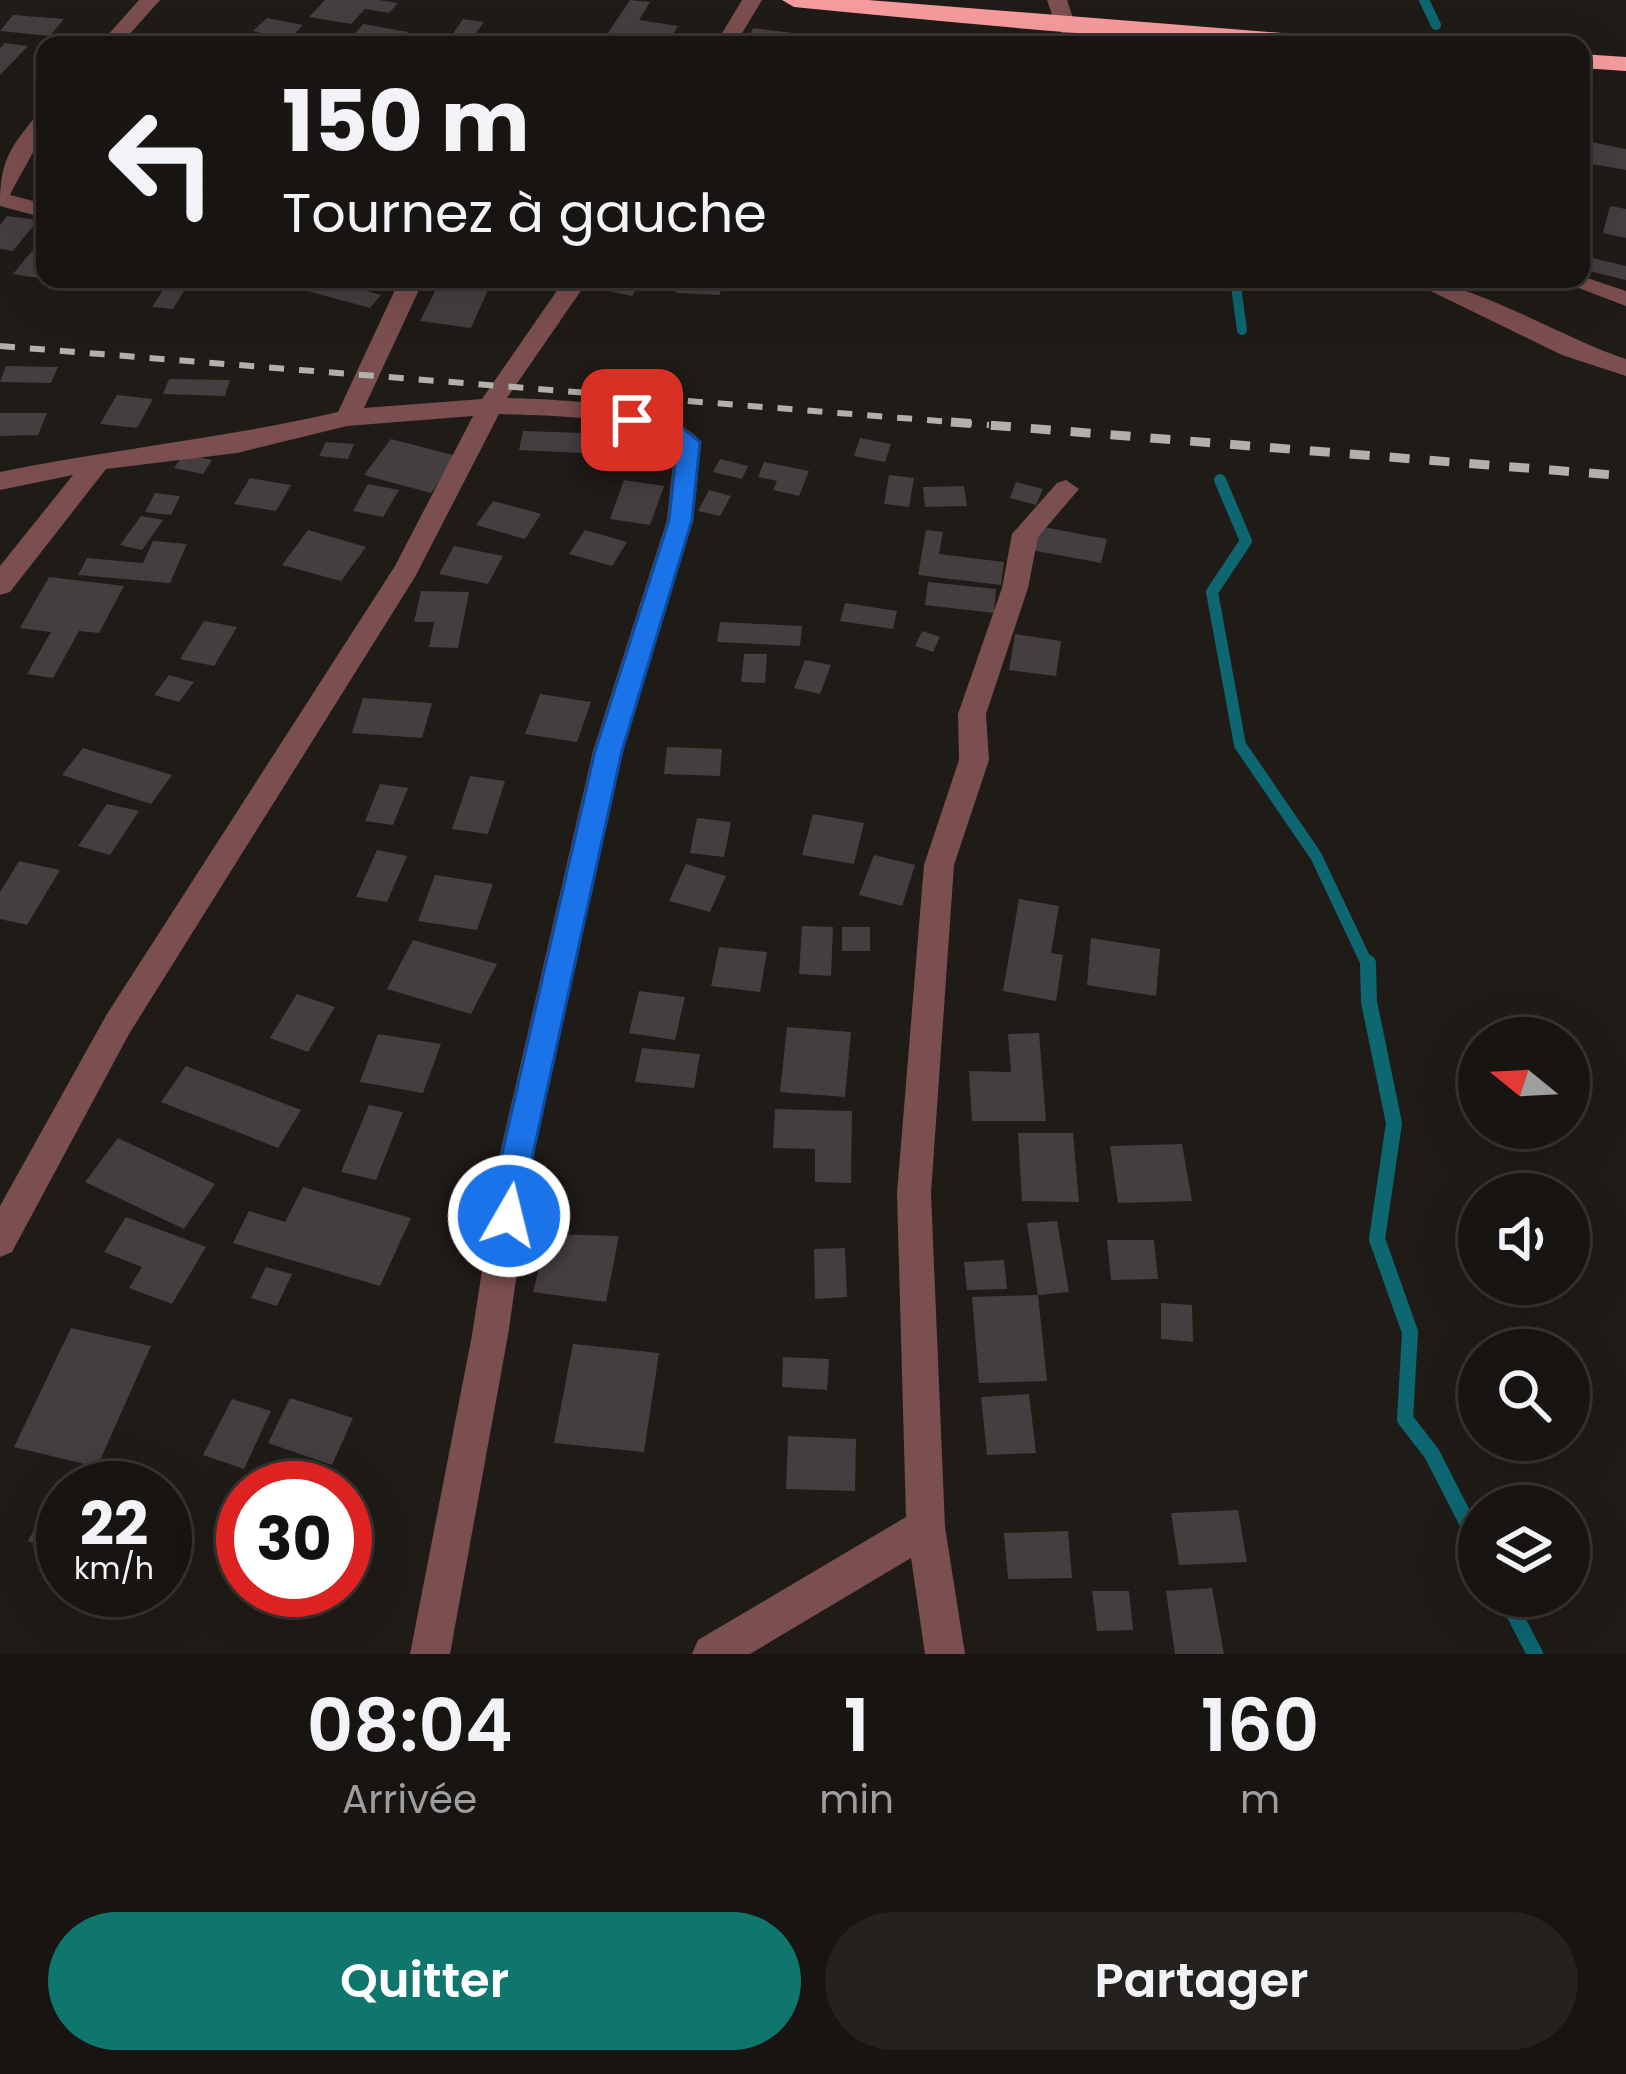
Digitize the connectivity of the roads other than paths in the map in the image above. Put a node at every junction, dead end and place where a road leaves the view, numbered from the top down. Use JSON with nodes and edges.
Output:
{"nodes":[{"id":1,"x":150,"y":0,"type":"edge"},
{"id":2,"x":752,"y":0,"type":"edge"},
{"id":3,"x":794,"y":0,"type":"edge"},
{"id":4,"x":1057,"y":0,"type":"edge"},
{"id":5,"x":1066,"y":26,"type":"junction"},
{"id":6,"x":117,"y":36,"type":"edge"},
{"id":7,"x":730,"y":36,"type":"edge"},
{"id":8,"x":1075,"y":36,"type":"edge"},
{"id":9,"x":1212,"y":36,"type":"edge"},
{"id":10,"x":1590,"y":62,"type":"edge"},
{"id":11,"x":1626,"y":64,"type":"edge"},
{"id":12,"x":36,"y":126,"type":"edge"},
{"id":13,"x":8,"y":153,"type":"edge"},
{"id":14,"x":0,"y":196,"type":"edge"},
{"id":15,"x":36,"y":208,"type":"edge"},
{"id":16,"x":1590,"y":286,"type":"edge"},
{"id":17,"x":408,"y":288,"type":"edge"},
{"id":18,"x":571,"y":288,"type":"edge"},
{"id":19,"x":1438,"y":288,"type":"edge"},
{"id":20,"x":1626,"y":298,"type":"edge"},
{"id":21,"x":1626,"y":368,"type":"edge"},
{"id":22,"x":492,"y":406,"type":"junction"},
{"id":23,"x":347,"y":418,"type":"junction"},
{"id":24,"x":98,"y":461,"type":"junction"},
{"id":25,"x":0,"y":481,"type":"edge"},
{"id":26,"x":1066,"y":489,"type":"dead end"},
{"id":27,"x":0,"y":585,"type":"edge"},
{"id":28,"x":0,"y":1240,"type":"edge"},
{"id":29,"x":926,"y":1526,"type":"junction"},
{"id":30,"x":430,"y":1654,"type":"edge"},
{"id":31,"x":712,"y":1654,"type":"edge"},
{"id":32,"x":945,"y":1654,"type":"edge"}],
"edges":[{"from":1,"to":6,"type":"street"},
{"from":2,"to":7,"type":"street"},
{"from":3,"to":5,"type":"highway"},
{"from":4,"to":5,"type":"street"},
{"from":5,"to":8,"type":"street"},
{"from":5,"to":9,"type":"highway"},
{"from":10,"to":11,"type":"highway"},
{"from":12,"to":13,"type":"street"},
{"from":13,"to":14,"type":"street"},
{"from":14,"to":15,"type":"street"},
{"from":16,"to":20,"type":"street"},
{"from":17,"to":23,"type":"street"},
{"from":18,"to":22,"type":"street"},
{"from":19,"to":21,"type":"street"},
{"from":22,"to":23,"type":"street"},
{"from":22,"to":28,"type":"street"},
{"from":22,"to":30,"type":"street"},
{"from":23,"to":24,"type":"street"},
{"from":24,"to":25,"type":"street"},
{"from":24,"to":27,"type":"street"},
{"from":26,"to":29,"type":"street"},
{"from":29,"to":31,"type":"street"},
{"from":29,"to":32,"type":"street"}]}
